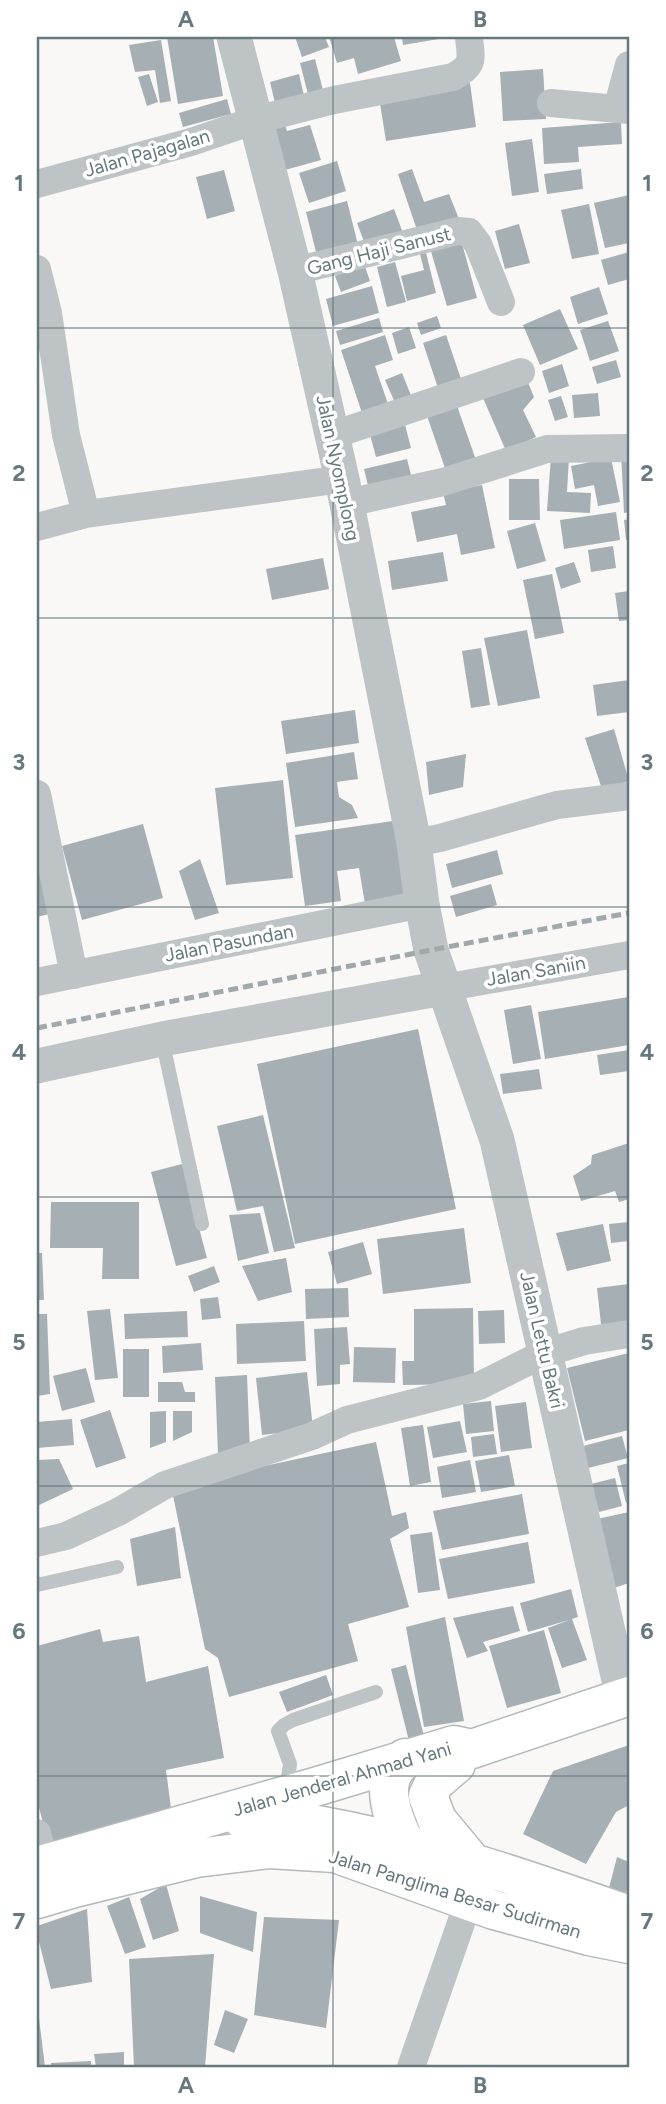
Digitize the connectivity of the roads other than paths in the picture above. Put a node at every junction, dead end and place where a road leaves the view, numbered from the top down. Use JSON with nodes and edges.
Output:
{"nodes":[{"id":1,"x":234,"y":37,"type":"edge"},
{"id":2,"x":469,"y":37,"type":"edge"},
{"id":3,"x":629,"y":65,"type":"edge"},
{"id":4,"x":551,"y":103,"type":"dead end"},
{"id":5,"x":623,"y":110,"type":"edge"},
{"id":6,"x":256,"y":120,"type":"junction"},
{"id":7,"x":37,"y":184,"type":"edge"},
{"id":8,"x":37,"y":269,"type":"edge"},
{"id":9,"x":295,"y":271,"type":"junction"},
{"id":10,"x":501,"y":302,"type":"dead end"},
{"id":11,"x":521,"y":372,"type":"dead end"},
{"id":12,"x":331,"y":433,"type":"junction"},
{"id":13,"x":629,"y":449,"type":"edge"},
{"id":14,"x":344,"y":491,"type":"junction"},
{"id":15,"x":86,"y":514,"type":"junction"},
{"id":16,"x":37,"y":527,"type":"edge"},
{"id":17,"x":37,"y":794,"type":"edge"},
{"id":18,"x":629,"y":796,"type":"edge"},
{"id":19,"x":414,"y":843,"type":"junction"},
{"id":20,"x":422,"y":904,"type":"junction"},
{"id":21,"x":629,"y":955,"type":"edge"},
{"id":22,"x":74,"y":975,"type":"junction"},
{"id":23,"x":37,"y":982,"type":"edge"},
{"id":24,"x":443,"y":988,"type":"junction"},
{"id":25,"x":162,"y":1039,"type":"junction"},
{"id":26,"x":37,"y":1066,"type":"edge"},
{"id":27,"x":202,"y":1224,"type":"dead end"},
{"id":28,"x":629,"y":1334,"type":"edge"},
{"id":29,"x":545,"y":1353,"type":"junction"},
{"id":30,"x":37,"y":1544,"type":"edge"},
{"id":31,"x":117,"y":1567,"type":"dead end"},
{"id":32,"x":37,"y":1586,"type":"edge"},
{"id":33,"x":376,"y":1692,"type":"dead end"},
{"id":34,"x":626,"y":1697,"type":"edge"},
{"id":35,"x":464,"y":1757,"type":"junction"},
{"id":36,"x":397,"y":1771,"type":"junction"},
{"id":37,"x":294,"y":1792,"type":"junction"},
{"id":38,"x":188,"y":1841,"type":"junction"},
{"id":39,"x":405,"y":1843,"type":"junction"},
{"id":40,"x":471,"y":1861,"type":"junction"},
{"id":41,"x":39,"y":1865,"type":"edge"},
{"id":42,"x":455,"y":1895,"type":"junction"},
{"id":43,"x":629,"y":1915,"type":"edge"},
{"id":44,"x":629,"y":1944,"type":"edge"},
{"id":45,"x":411,"y":2067,"type":"edge"}],
"edges":[{"from":1,"to":6,"type":"street","name":"Jalan Nyomplong"},
{"from":2,"to":6,"type":"street","name":"Jalan Pajagalan"},
{"from":3,"to":5,"type":"street"},
{"from":4,"to":5,"type":"street"},
{"from":6,"to":7,"type":"street","name":"Jalan Pajagalan"},
{"from":6,"to":9,"type":"street","name":"Jalan Nyomplong"},
{"from":8,"to":15,"type":"street"},
{"from":9,"to":10,"type":"street","name":"Gang Haji Sanust"},
{"from":9,"to":12,"type":"street","name":"Jalan Nyomplong"},
{"from":11,"to":12,"type":"street"},
{"from":12,"to":14,"type":"street","name":"Jalan Nyomplong"},
{"from":13,"to":14,"type":"street"},
{"from":14,"to":15,"type":"street"},
{"from":14,"to":19,"type":"street","name":"Jalan Nyomplong"},
{"from":15,"to":16,"type":"street"},
{"from":17,"to":22,"type":"street"},
{"from":18,"to":19,"type":"street"},
{"from":19,"to":20,"type":"street","name":"Jalan Nyomplong"},
{"from":20,"to":22,"type":"street","name":"Jalan Pasundan"},
{"from":20,"to":24,"type":"street","name":"Jalan Lettu Bakri"},
{"from":21,"to":24,"type":"street","name":"Jalan Saniin"},
{"from":22,"to":23,"type":"street","name":"Jalan Pasundan"},
{"from":24,"to":25,"type":"street"},
{"from":24,"to":29,"type":"street","name":"Jalan Lettu Bakri"},
{"from":25,"to":26,"type":"street"},
{"from":25,"to":27,"type":"lane"},
{"from":28,"to":29,"type":"street"},
{"from":29,"to":30,"type":"street"},
{"from":29,"to":34,"type":"street","name":"Jalan Lettu Bakri"},
{"from":31,"to":32,"type":"lane"},
{"from":33,"to":37,"type":"lane"},
{"from":34,"to":35,"type":"main road","name":"Jalan Jenderal Ahmad Yani"},
{"from":35,"to":36,"type":"main road","name":"Jalan Jenderal Ahmad Yani"},
{"from":35,"to":40,"type":"main road"},
{"from":36,"to":37,"type":"main road","name":"Jalan Jenderal Ahmad Yani"},
{"from":36,"to":39,"type":"main road"},
{"from":37,"to":38,"type":"main road","name":"Jalan Panglima Besar Sudirman"},
{"from":37,"to":39,"type":"main road","name":"Jalan Panglima Besar Sudirman"},
{"from":38,"to":41,"type":"main road"},
{"from":38,"to":42,"type":"main road","name":"Jalan Panglima Besar Sudirman"},
{"from":39,"to":40,"type":"main road","name":"Jalan Panglima Besar Sudirman"},
{"from":39,"to":42,"type":"main road"},
{"from":40,"to":43,"type":"main road","name":"Jalan Panglima Besar Sudirman"},
{"from":42,"to":44,"type":"main road","name":"Jalan Panglima Besar Sudirman"},
{"from":42,"to":45,"type":"street"}]}
